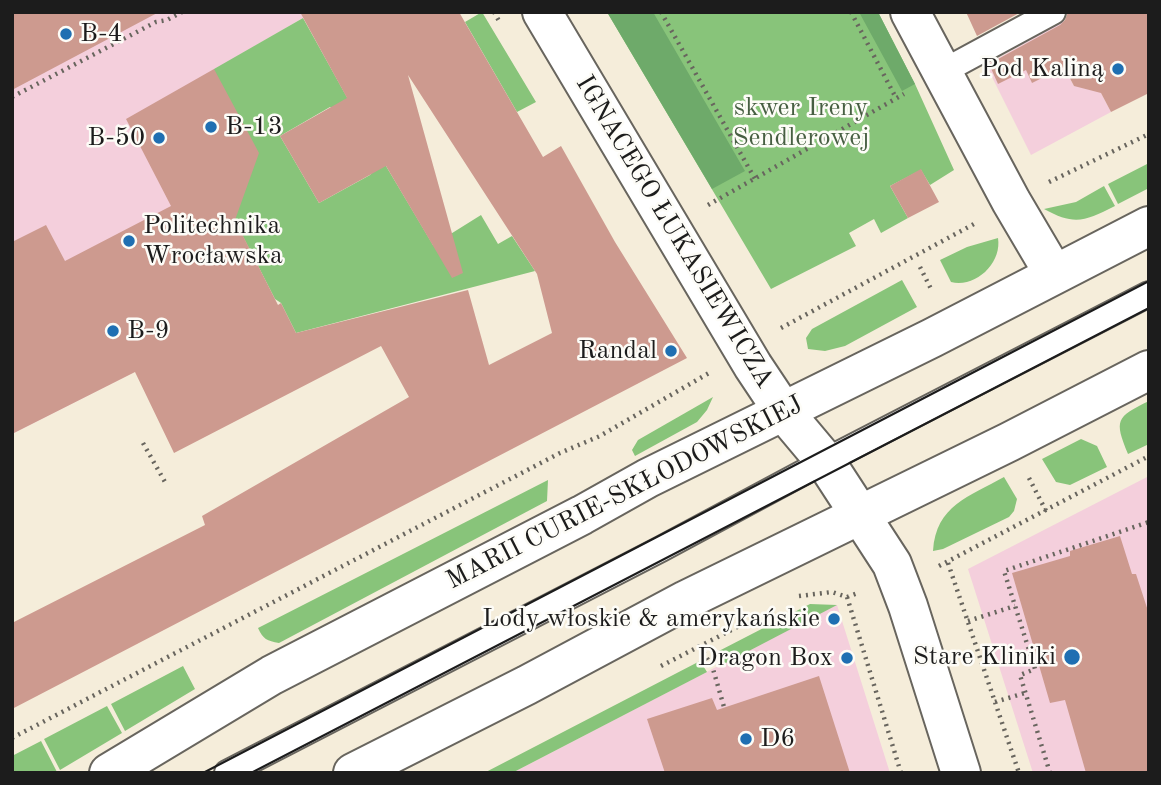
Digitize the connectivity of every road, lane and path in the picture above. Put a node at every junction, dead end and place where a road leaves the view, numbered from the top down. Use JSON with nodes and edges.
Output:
{"nodes":[{"id":1,"x":182,"y":12,"type":"edge"},
{"id":2,"x":542,"y":12,"type":"edge"},
{"id":3,"x":661,"y":12,"type":"edge"},
{"id":4,"x":851,"y":12,"type":"edge"},
{"id":5,"x":910,"y":12,"type":"edge"},
{"id":6,"x":1053,"y":12,"type":"edge"},
{"id":7,"x":943,"y":72,"type":"junction"},
{"id":8,"x":12,"y":97,"type":"edge"},
{"id":9,"x":896,"y":98,"type":"junction"},
{"id":10,"x":1149,"y":134,"type":"edge"},
{"id":11,"x":755,"y":179,"type":"junction"},
{"id":12,"x":1042,"y":185,"type":"dead end"},
{"id":13,"x":704,"y":208,"type":"dead end"},
{"id":14,"x":985,"y":218,"type":"dead end"},
{"id":15,"x":1149,"y":226,"type":"edge"},
{"id":16,"x":920,"y":267,"type":"dead end"},
{"id":17,"x":1054,"y":275,"type":"junction"},
{"id":18,"x":1149,"y":294,"type":"edge"},
{"id":19,"x":937,"y":301,"type":"dead end"},
{"id":20,"x":744,"y":350,"type":"junction"},
{"id":21,"x":1149,"y":370,"type":"edge"},
{"id":22,"x":783,"y":411,"type":"junction"},
{"id":23,"x":143,"y":443,"type":"dead end"},
{"id":24,"x":1149,"y":456,"type":"edge"},
{"id":25,"x":825,"y":461,"type":"junction"},
{"id":26,"x":1027,"y":475,"type":"dead end"},
{"id":27,"x":165,"y":482,"type":"dead end"},
{"id":28,"x":1046,"y":511,"type":"junction"},
{"id":29,"x":862,"y":515,"type":"junction"},
{"id":30,"x":1149,"y":522,"type":"edge"},
{"id":31,"x":791,"y":600,"type":"dead end"},
{"id":32,"x":1015,"y":606,"type":"junction"},
{"id":33,"x":758,"y":617,"type":"dead end"},
{"id":34,"x":968,"y":621,"type":"junction"},
{"id":35,"x":700,"y":646,"type":"junction"},
{"id":36,"x":651,"y":671,"type":"dead end"},
{"id":37,"x":1025,"y":693,"type":"junction"},
{"id":38,"x":995,"y":702,"type":"junction"},
{"id":39,"x":724,"y":707,"type":"dead end"},
{"id":40,"x":12,"y":738,"type":"edge"},
{"id":41,"x":109,"y":773,"type":"edge"},
{"id":42,"x":227,"y":773,"type":"edge"},
{"id":43,"x":353,"y":773,"type":"edge"},
{"id":44,"x":901,"y":773,"type":"edge"},
{"id":45,"x":961,"y":773,"type":"edge"},
{"id":46,"x":1019,"y":773,"type":"edge"},
{"id":47,"x":1050,"y":773,"type":"edge"}],
"edges":[{"from":1,"to":8,"type":"path"},
{"from":2,"to":20,"type":"main road","name":"IGNACEGO ŁUKASIEWICZA"},
{"from":3,"to":11,"type":"path"},
{"from":4,"to":9,"type":"path"},
{"from":5,"to":7,"type":"main road"},
{"from":6,"to":7,"type":"lane"},
{"from":7,"to":9,"type":"path"},
{"from":7,"to":17,"type":"main road"},
{"from":9,"to":11,"type":"path"},
{"from":10,"to":12,"type":"path"},
{"from":11,"to":13,"type":"path"},
{"from":14,"to":20,"type":"path"},
{"from":15,"to":17,"type":"main road","name":"MARII CURIE-SKŁODOWSKIEJ"},
{"from":16,"to":19,"type":"path"},
{"from":17,"to":22,"type":"main road","name":"MARII CURIE-SKŁODOWSKIEJ"},
{"from":18,"to":25,"type":"lane"},
{"from":20,"to":22,"type":"main road","name":"IGNACEGO ŁUKASIEWICZA"},
{"from":20,"to":40,"type":"path"},
{"from":21,"to":29,"type":"main road"},
{"from":22,"to":25,"type":"main road","name":"IGNACEGO ŁUKASIEWICZA"},
{"from":22,"to":41,"type":"main road","name":"MARII CURIE-SKŁODOWSKIEJ"},
{"from":23,"to":27,"type":"path"},
{"from":24,"to":28,"type":"path"},
{"from":25,"to":29,"type":"main road","name":"IGNACEGO ŁUKASIEWICZA"},
{"from":25,"to":42,"type":"lane"},
{"from":26,"to":28,"type":"path"},
{"from":28,"to":34,"type":"path"},
{"from":29,"to":43,"type":"main road"},
{"from":29,"to":45,"type":"main road","name":"IGNACEGO ŁUKASIEWICZA"},
{"from":30,"to":32,"type":"path"},
{"from":31,"to":44,"type":"path"},
{"from":32,"to":34,"type":"path"},
{"from":32,"to":37,"type":"path"},
{"from":33,"to":35,"type":"path"},
{"from":34,"to":38,"type":"path"},
{"from":35,"to":36,"type":"path"},
{"from":35,"to":39,"type":"path"},
{"from":37,"to":38,"type":"path"},
{"from":37,"to":47,"type":"path"},
{"from":38,"to":46,"type":"path"}]}
